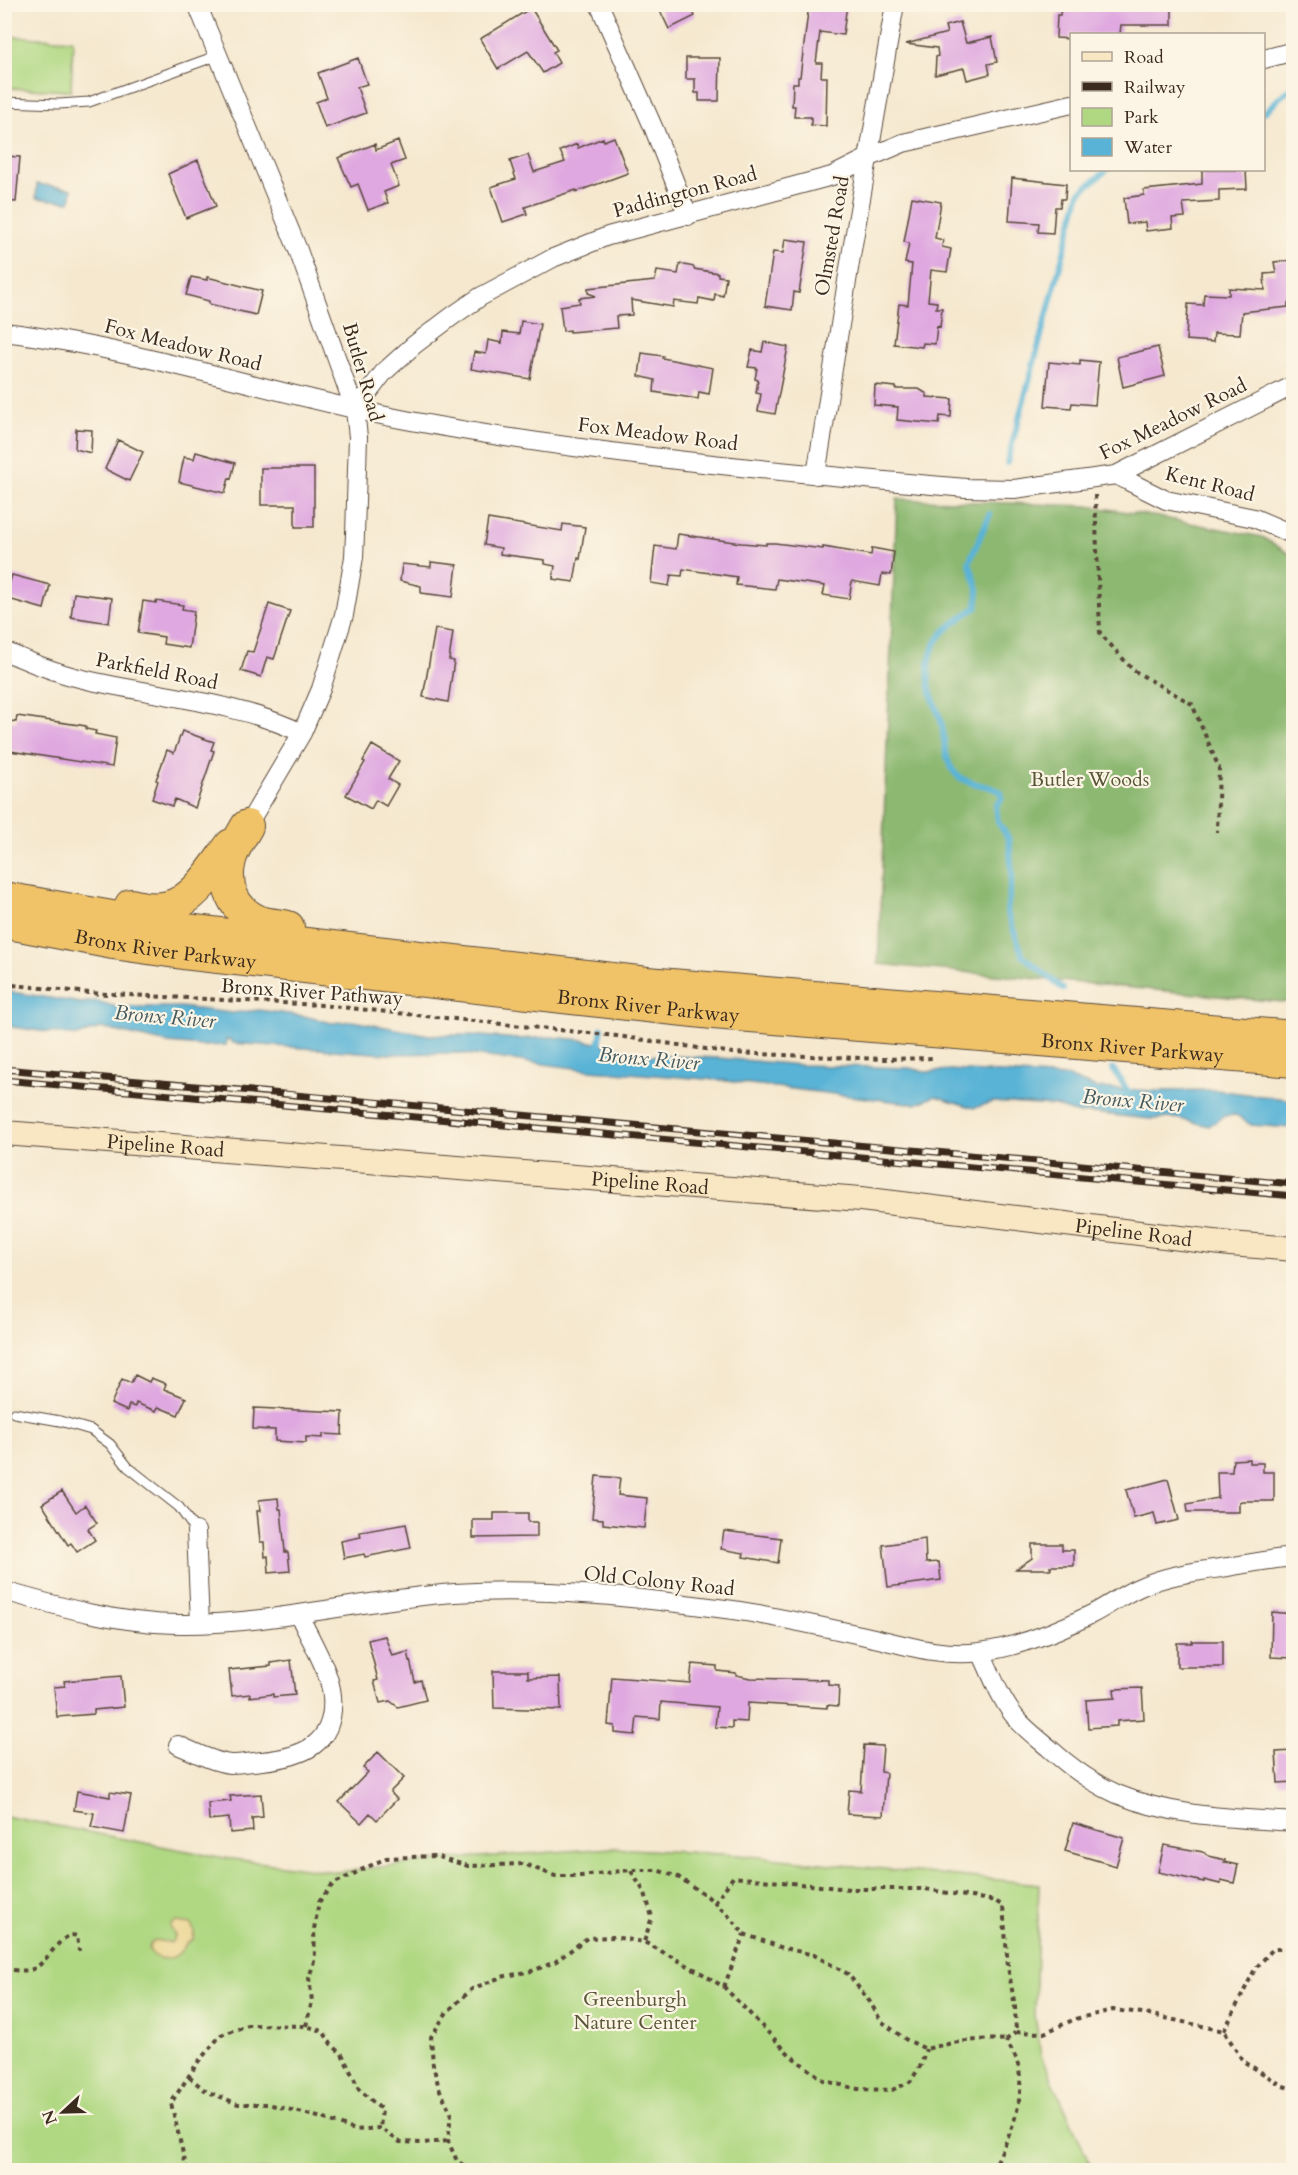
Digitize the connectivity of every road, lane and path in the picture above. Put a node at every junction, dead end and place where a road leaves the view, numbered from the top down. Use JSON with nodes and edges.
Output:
{"nodes":[{"id":1,"x":197,"y":4,"type":"edge"},
{"id":2,"x":599,"y":4,"type":"edge"},
{"id":3,"x":895,"y":4,"type":"edge"},
{"id":4,"x":1293,"y":51,"type":"edge"},
{"id":5,"x":219,"y":55,"type":"junction"},
{"id":6,"x":1265,"y":58,"type":"edge"},
{"id":7,"x":4,"y":102,"type":"edge"},
{"id":8,"x":1070,"y":104,"type":"edge"},
{"id":9,"x":868,"y":158,"type":"junction"},
{"id":10,"x":688,"y":216,"type":"junction"},
{"id":11,"x":4,"y":332,"type":"edge"},
{"id":12,"x":1293,"y":386,"type":"edge"},
{"id":13,"x":355,"y":410,"type":"junction"},
{"id":14,"x":816,"y":475,"type":"junction"},
{"id":15,"x":1116,"y":475,"type":"junction"},
{"id":16,"x":1095,"y":480,"type":"junction"},
{"id":17,"x":1293,"y":535,"type":"edge"},
{"id":18,"x":4,"y":651,"type":"edge"},
{"id":19,"x":302,"y":733,"type":"junction"},
{"id":20,"x":247,"y":826,"type":"junction"},
{"id":21,"x":1217,"y":832,"type":"dead end"},
{"id":22,"x":4,"y":883,"type":"edge"},
{"id":23,"x":4,"y":898,"type":"edge"},
{"id":24,"x":4,"y":922,"type":"edge"},
{"id":25,"x":429,"y":958,"type":"junction"},
{"id":26,"x":4,"y":984,"type":"edge"},
{"id":27,"x":617,"y":1036,"type":"dead end"},
{"id":28,"x":1293,"y":1037,"type":"edge"},
{"id":29,"x":1293,"y":1061,"type":"edge"},
{"id":30,"x":4,"y":1133,"type":"edge"},
{"id":31,"x":1293,"y":1249,"type":"edge"},
{"id":32,"x":14,"y":1413,"type":"dead end"},
{"id":33,"x":196,"y":1531,"type":"joint"},
{"id":34,"x":1293,"y":1557,"type":"edge"},
{"id":35,"x":4,"y":1591,"type":"edge"},
{"id":36,"x":299,"y":1615,"type":"junction"},
{"id":37,"x":200,"y":1623,"type":"junction"},
{"id":38,"x":981,"y":1652,"type":"junction"},
{"id":39,"x":178,"y":1745,"type":"dead end"},
{"id":40,"x":1293,"y":1822,"type":"edge"},
{"id":41,"x":630,"y":1870,"type":"junction"},
{"id":42,"x":715,"y":1903,"type":"junction"},
{"id":43,"x":744,"y":1934,"type":"junction"},
{"id":44,"x":644,"y":1942,"type":"junction"},
{"id":45,"x":1293,"y":1949,"type":"edge"},
{"id":46,"x":79,"y":1951,"type":"dead end"},
{"id":47,"x":4,"y":1969,"type":"edge"},
{"id":48,"x":724,"y":1987,"type":"junction"},
{"id":49,"x":306,"y":2026,"type":"junction"},
{"id":50,"x":1224,"y":2031,"type":"junction"},
{"id":51,"x":1016,"y":2032,"type":"junction"},
{"id":52,"x":1006,"y":2040,"type":"junction"},
{"id":53,"x":926,"y":2049,"type":"junction"},
{"id":54,"x":189,"y":2077,"type":"junction"},
{"id":55,"x":1293,"y":2089,"type":"edge"},
{"id":56,"x":380,"y":2128,"type":"junction"},
{"id":57,"x":448,"y":2141,"type":"junction"},
{"id":58,"x":188,"y":2170,"type":"edge"},
{"id":59,"x":471,"y":2170,"type":"edge"},
{"id":60,"x":993,"y":2170,"type":"edge"}],
"edges":[{"from":1,"to":5,"type":"street","name":"Butler Road"},
{"from":2,"to":10,"type":"street"},
{"from":3,"to":9,"type":"street","name":"Olmsted Road"},
{"from":4,"to":6,"type":"street"},
{"from":5,"to":7,"type":"lane"},
{"from":5,"to":13,"type":"street","name":"Butler Road"},
{"from":8,"to":9,"type":"street","name":"Paddington Road"},
{"from":9,"to":10,"type":"street","name":"Paddington Road"},
{"from":9,"to":14,"type":"street","name":"Olmsted Road"},
{"from":10,"to":13,"type":"street","name":"Paddington Road"},
{"from":11,"to":13,"type":"street","name":"Fox Meadow Road"},
{"from":12,"to":15,"type":"street","name":"Fox Meadow Road"},
{"from":13,"to":14,"type":"street","name":"Fox Meadow Road"},
{"from":13,"to":19,"type":"street","name":"Butler Road"},
{"from":14,"to":16,"type":"street","name":"Fox Meadow Road"},
{"from":15,"to":16,"type":"street","name":"Fox Meadow Road"},
{"from":15,"to":17,"type":"street","name":"Kent Road"},
{"from":16,"to":21,"type":"path"},
{"from":18,"to":19,"type":"street","name":"Parkfield Road"},
{"from":19,"to":20,"type":"street","name":"Butler Road"},
{"from":20,"to":22,"type":"highway"},
{"from":20,"to":25,"type":"highway"},
{"from":23,"to":25,"type":"highway","name":"Bronx River Parkway"},
{"from":24,"to":29,"type":"highway","name":"Bronx River Parkway"},
{"from":25,"to":28,"type":"highway","name":"Bronx River Parkway"},
{"from":26,"to":27,"type":"path","name":"Bronx River Pathway"},
{"from":30,"to":31,"type":"street","name":"Pipeline Road"},
{"from":32,"to":33,"type":"lane"},
{"from":33,"to":37,"type":"street"},
{"from":34,"to":38,"type":"street","name":"Old Colony Road"},
{"from":35,"to":37,"type":"street","name":"Old Colony Road"},
{"from":36,"to":37,"type":"street","name":"Old Colony Road"},
{"from":36,"to":38,"type":"street","name":"Old Colony Road"},
{"from":36,"to":39,"type":"street"},
{"from":38,"to":40,"type":"street"},
{"from":41,"to":42,"type":"path"},
{"from":41,"to":44,"type":"path"},
{"from":41,"to":49,"type":"path"},
{"from":42,"to":43,"type":"path"},
{"from":42,"to":51,"type":"path"},
{"from":43,"to":48,"type":"path"},
{"from":43,"to":53,"type":"path"},
{"from":44,"to":48,"type":"path"},
{"from":44,"to":57,"type":"path"},
{"from":45,"to":50,"type":"path"},
{"from":46,"to":47,"type":"path"},
{"from":48,"to":53,"type":"path"},
{"from":49,"to":54,"type":"path"},
{"from":49,"to":56,"type":"path"},
{"from":50,"to":51,"type":"path"},
{"from":50,"to":55,"type":"path"},
{"from":51,"to":52,"type":"path"},
{"from":52,"to":53,"type":"path"},
{"from":52,"to":60,"type":"path"},
{"from":54,"to":56,"type":"path"},
{"from":54,"to":58,"type":"path"},
{"from":56,"to":57,"type":"path"},
{"from":57,"to":59,"type":"path"}]}
